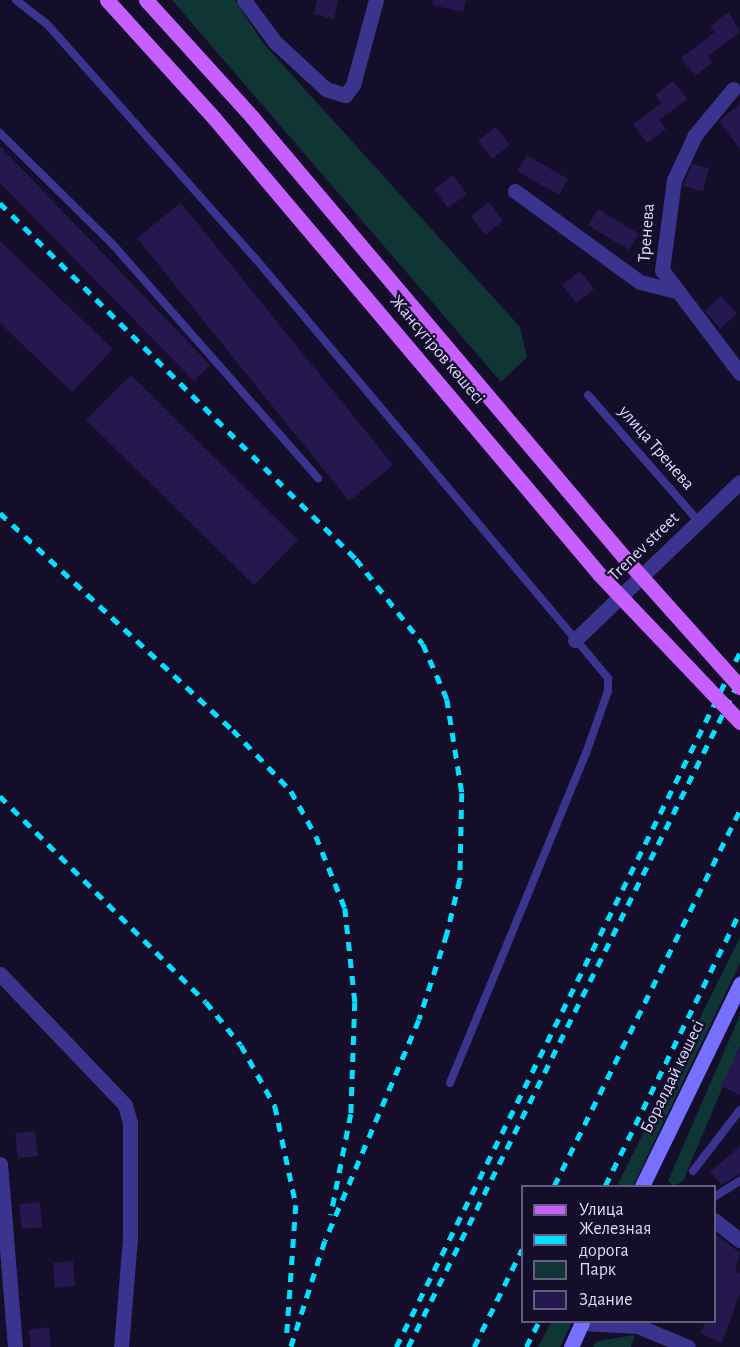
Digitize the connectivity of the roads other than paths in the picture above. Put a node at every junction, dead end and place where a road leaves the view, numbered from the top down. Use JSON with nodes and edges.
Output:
{"nodes":[{"id":1,"x":16,"y":0,"type":"edge"},
{"id":2,"x":107,"y":0,"type":"edge"},
{"id":3,"x":146,"y":0,"type":"edge"},
{"id":4,"x":244,"y":0,"type":"edge"},
{"id":5,"x":376,"y":0,"type":"edge"},
{"id":6,"x":733,"y":89,"type":"dead end"},
{"id":7,"x":0,"y":134,"type":"edge"},
{"id":8,"x":514,"y":190,"type":"dead end"},
{"id":9,"x":673,"y":290,"type":"junction"},
{"id":10,"x":740,"y":373,"type":"edge"},
{"id":11,"x":588,"y":395,"type":"dead end"},
{"id":12,"x":318,"y":477,"type":"dead end"},
{"id":13,"x":740,"y":482,"type":"edge"},
{"id":14,"x":699,"y":522,"type":"junction"},
{"id":15,"x":575,"y":640,"type":"junction"},
{"id":16,"x":740,"y":687,"type":"edge"},
{"id":17,"x":740,"y":723,"type":"edge"},
{"id":18,"x":0,"y":974,"type":"edge"},
{"id":19,"x":740,"y":984,"type":"edge"},
{"id":20,"x":450,"y":1083,"type":"dead end"},
{"id":21,"x":740,"y":1110,"type":"edge"},
{"id":22,"x":0,"y":1164,"type":"edge"},
{"id":23,"x":693,"y":1171,"type":"dead end"},
{"id":24,"x":740,"y":1181,"type":"edge"},
{"id":25,"x":645,"y":1185,"type":"edge"},
{"id":26,"x":716,"y":1196,"type":"edge"},
{"id":27,"x":716,"y":1222,"type":"edge"},
{"id":28,"x":740,"y":1240,"type":"edge"},
{"id":29,"x":581,"y":1323,"type":"edge"},
{"id":30,"x":595,"y":1323,"type":"edge"},
{"id":31,"x":15,"y":1347,"type":"edge"},
{"id":32,"x":121,"y":1347,"type":"edge"},
{"id":33,"x":571,"y":1347,"type":"edge"},
{"id":34,"x":688,"y":1347,"type":"edge"}],
"edges":[{"from":1,"to":15,"type":"lane"},
{"from":2,"to":17,"type":"main road","name":"Жансүгіров көшесі","bridge":true},
{"from":3,"to":16,"type":"main road","name":"Жансүгіров көшесі","bridge":true},
{"from":4,"to":5,"type":"street"},
{"from":6,"to":9,"type":"street","name":"Тренева"},
{"from":7,"to":12,"type":"lane"},
{"from":8,"to":9,"type":"street"},
{"from":9,"to":10,"type":"street","name":"Тренева"},
{"from":11,"to":14,"type":"lane","name":"улица Тренева"},
{"from":13,"to":14,"type":"street","name":"Trenev street"},
{"from":14,"to":15,"type":"street","name":"Trenev street"},
{"from":15,"to":20,"type":"lane"},
{"from":18,"to":32,"type":"street"},
{"from":19,"to":25,"type":"main road","name":"Боралдай көшесі"},
{"from":21,"to":23,"type":"lane"},
{"from":22,"to":31,"type":"street"},
{"from":24,"to":26,"type":"lane"},
{"from":27,"to":28,"type":"street"},
{"from":29,"to":33,"type":"main road"},
{"from":30,"to":34,"type":"street"}]}
